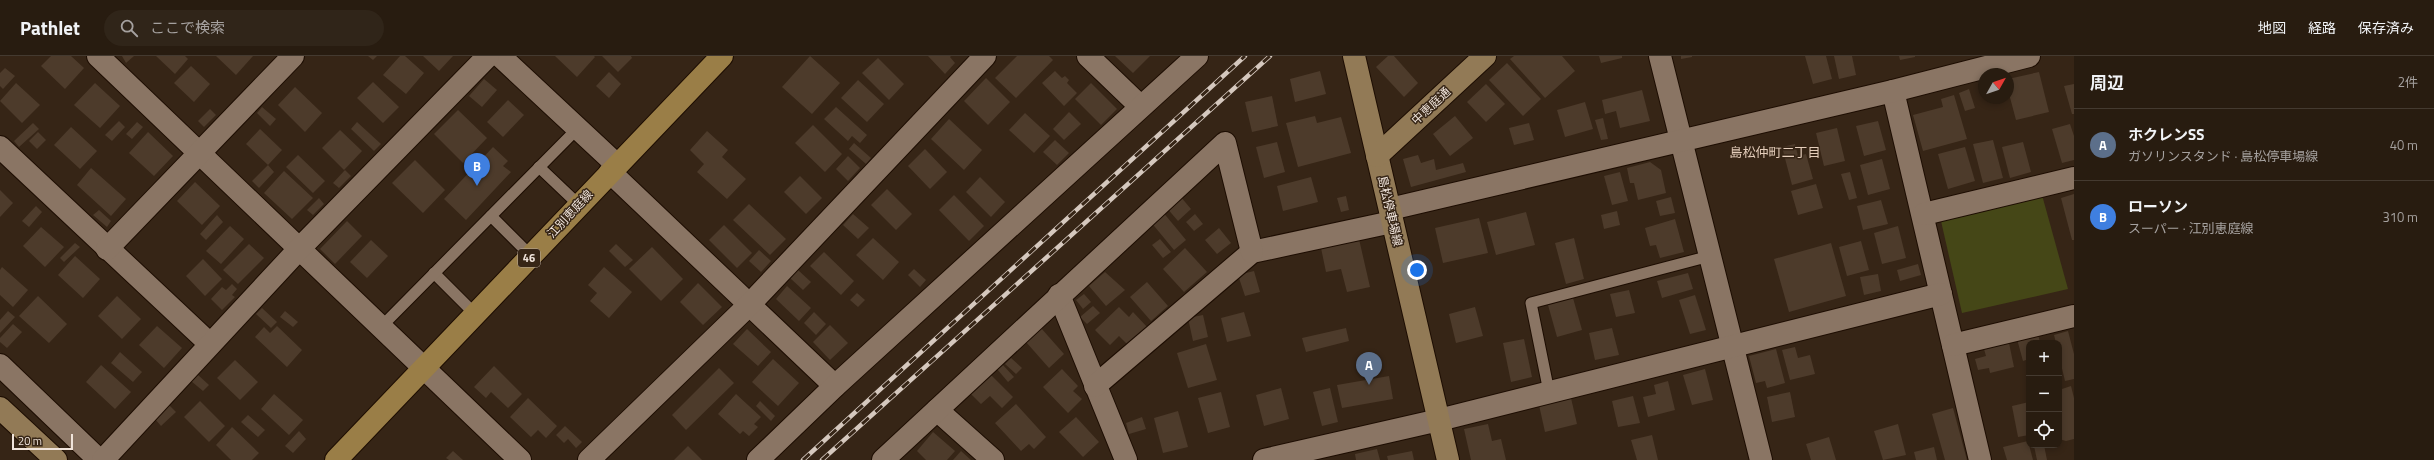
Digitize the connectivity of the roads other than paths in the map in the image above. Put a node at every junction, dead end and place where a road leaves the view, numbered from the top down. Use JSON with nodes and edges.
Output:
{"nodes":[{"id":1,"x":98,"y":56,"type":"edge"},
{"id":2,"x":293,"y":56,"type":"edge"},
{"id":3,"x":722,"y":56,"type":"edge"},
{"id":4,"x":986,"y":56,"type":"edge"},
{"id":5,"x":1088,"y":56,"type":"edge"},
{"id":6,"x":1197,"y":56,"type":"edge"},
{"id":7,"x":1354,"y":56,"type":"edge"},
{"id":8,"x":1485,"y":56,"type":"edge"},
{"id":9,"x":1660,"y":56,"type":"edge"},
{"id":10,"x":2029,"y":56,"type":"edge"},
{"id":11,"x":501,"y":57,"type":"edge"},
{"id":12,"x":1948,"y":65,"type":"edge"},
{"id":13,"x":1893,"y":90,"type":"junction"},
{"id":14,"x":1140,"y":106,"type":"junction"},
{"id":15,"x":578,"y":128,"type":"junction"},
{"id":16,"x":1681,"y":142,"type":"junction"},
{"id":17,"x":0,"y":147,"type":"edge"},
{"id":18,"x":200,"y":155,"type":"junction"},
{"id":19,"x":1377,"y":156,"type":"junction"},
{"id":20,"x":539,"y":167,"type":"junction"},
{"id":21,"x":613,"y":168,"type":"junction"},
{"id":22,"x":2074,"y":178,"type":"edge"},
{"id":23,"x":579,"y":205,"type":"junction"},
{"id":24,"x":1924,"y":214,"type":"junction"},
{"id":25,"x":490,"y":216,"type":"junction"},
{"id":26,"x":1391,"y":216,"type":"junction"},
{"id":27,"x":300,"y":248,"type":"junction"},
{"id":28,"x":107,"y":250,"type":"junction"},
{"id":29,"x":1252,"y":252,"type":"junction"},
{"id":30,"x":530,"y":256,"type":"junction"},
{"id":31,"x":1710,"y":256,"type":"junction"},
{"id":32,"x":434,"y":273,"type":"junction"},
{"id":33,"x":1941,"y":294,"type":"junction"},
{"id":34,"x":1059,"y":295,"type":"junction"},
{"id":35,"x":750,"y":304,"type":"junction"},
{"id":36,"x":475,"y":314,"type":"junction"},
{"id":37,"x":2074,"y":316,"type":"edge"},
{"id":38,"x":381,"y":327,"type":"junction"},
{"id":39,"x":210,"y":344,"type":"junction"},
{"id":40,"x":1953,"y":345,"type":"junction"},
{"id":41,"x":1732,"y":346,"type":"junction"},
{"id":42,"x":0,"y":365,"type":"edge"},
{"id":43,"x":424,"y":369,"type":"junction"},
{"id":44,"x":835,"y":386,"type":"junction"},
{"id":45,"x":1095,"y":386,"type":"junction"},
{"id":46,"x":1550,"y":392,"type":"junction"},
{"id":47,"x":0,"y":408,"type":"edge"},
{"id":48,"x":937,"y":410,"type":"junction"},
{"id":49,"x":1439,"y":420,"type":"junction"},
{"id":50,"x":56,"y":460,"type":"edge"},
{"id":51,"x":99,"y":460,"type":"edge"},
{"id":52,"x":103,"y":460,"type":"edge"},
{"id":53,"x":336,"y":460,"type":"edge"},
{"id":54,"x":520,"y":460,"type":"edge"},
{"id":55,"x":589,"y":460,"type":"edge"},
{"id":56,"x":758,"y":460,"type":"edge"},
{"id":57,"x":883,"y":460,"type":"edge"},
{"id":58,"x":993,"y":460,"type":"edge"},
{"id":59,"x":1126,"y":460,"type":"edge"},
{"id":60,"x":1264,"y":460,"type":"edge"},
{"id":61,"x":1448,"y":460,"type":"edge"},
{"id":62,"x":1761,"y":460,"type":"edge"},
{"id":63,"x":1980,"y":460,"type":"edge"}],
"edges":[{"from":1,"to":18,"type":"street"},
{"from":2,"to":18,"type":"street"},
{"from":3,"to":21,"type":"main road","name":"江別恵庭線","number":"46"},
{"from":4,"to":35,"type":"street"},
{"from":5,"to":14,"type":"street"},
{"from":6,"to":14,"type":"street"},
{"from":7,"to":19,"type":"main road","name":"島松停車場線"},
{"from":8,"to":19,"type":"main road","name":"中恵庭通"},
{"from":9,"to":16,"type":"street"},
{"from":10,"to":12,"type":"street"},
{"from":11,"to":15,"type":"street"},
{"from":11,"to":27,"type":"street"},
{"from":12,"to":13,"type":"street"},
{"from":13,"to":16,"type":"street"},
{"from":13,"to":24,"type":"street"},
{"from":14,"to":44,"type":"street"},
{"from":15,"to":20,"type":"lane"},
{"from":15,"to":21,"type":"street"},
{"from":16,"to":26,"type":"street"},
{"from":16,"to":31,"type":"street"},
{"from":17,"to":28,"type":"street"},
{"from":18,"to":27,"type":"street"},
{"from":18,"to":28,"type":"street"},
{"from":19,"to":26,"type":"main road","name":"島松停車場線"},
{"from":20,"to":23,"type":"lane"},
{"from":20,"to":25,"type":"lane"},
{"from":21,"to":23,"type":"main road","name":"江別恵庭線","number":"46"},
{"from":21,"to":35,"type":"street"},
{"from":22,"to":24,"type":"street"},
{"from":23,"to":30,"type":"main road","name":"江別恵庭線","number":"46"},
{"from":24,"to":33,"type":"street"},
{"from":25,"to":30,"type":"lane"},
{"from":25,"to":32,"type":"lane"},
{"from":26,"to":29,"type":"street"},
{"from":26,"to":49,"type":"main road","name":"島松停車場線"},
{"from":27,"to":38,"type":"street"},
{"from":27,"to":39,"type":"street"},
{"from":28,"to":39,"type":"street"},
{"from":29,"to":34,"type":"street"},
{"from":29,"to":45,"type":"street"},
{"from":30,"to":36,"type":"main road","name":"江別恵庭線","number":"46"},
{"from":31,"to":41,"type":"street"},
{"from":31,"to":46,"type":"lane"},
{"from":32,"to":36,"type":"lane"},
{"from":32,"to":38,"type":"lane"},
{"from":33,"to":40,"type":"street"},
{"from":33,"to":41,"type":"street"},
{"from":34,"to":45,"type":"street"},
{"from":34,"to":48,"type":"street"},
{"from":35,"to":44,"type":"street"},
{"from":35,"to":55,"type":"street"},
{"from":36,"to":43,"type":"main road","name":"江別恵庭線","number":"46"},
{"from":37,"to":40,"type":"street"},
{"from":38,"to":43,"type":"street"},
{"from":39,"to":52,"type":"street"},
{"from":40,"to":63,"type":"street"},
{"from":41,"to":46,"type":"street"},
{"from":41,"to":62,"type":"street"},
{"from":42,"to":51,"type":"street"},
{"from":43,"to":53,"type":"main road","name":"江別恵庭線","number":"46"},
{"from":43,"to":54,"type":"street"},
{"from":44,"to":56,"type":"street"},
{"from":45,"to":59,"type":"street"},
{"from":46,"to":49,"type":"street"},
{"from":47,"to":50,"type":"main road"},
{"from":48,"to":57,"type":"street"},
{"from":48,"to":58,"type":"street"},
{"from":49,"to":60,"type":"street"},
{"from":49,"to":61,"type":"main road","name":"島松停車場線"}]}
